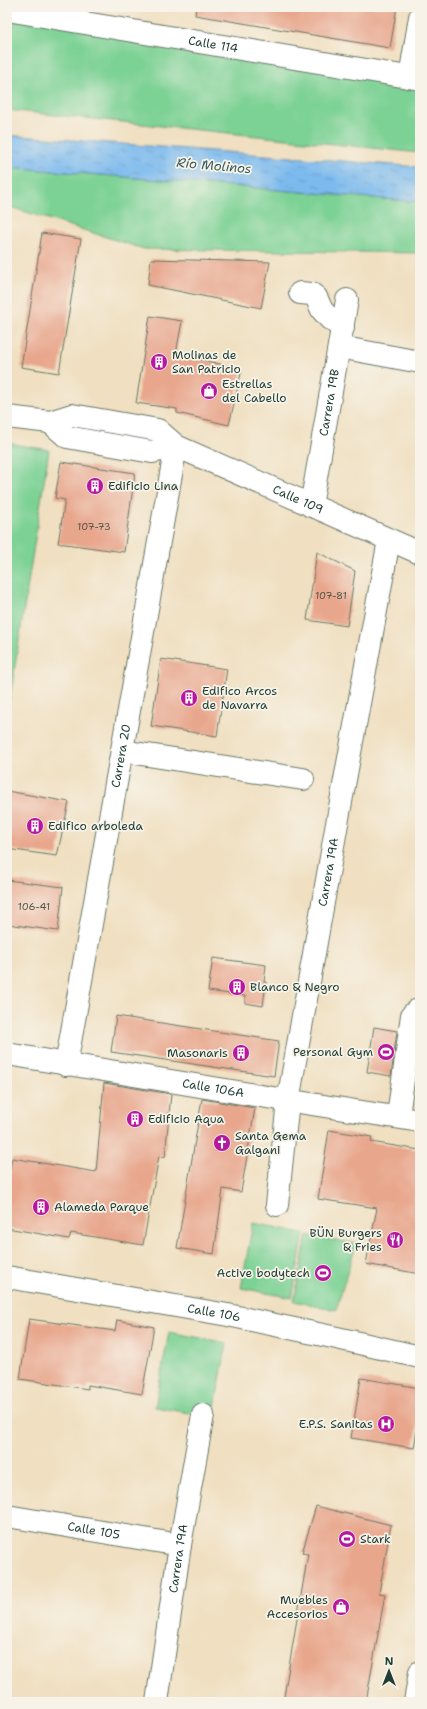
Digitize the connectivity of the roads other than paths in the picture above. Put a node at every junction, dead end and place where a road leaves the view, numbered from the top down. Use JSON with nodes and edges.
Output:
{"nodes":[{"id":1,"x":7,"y":10,"type":"edge"},
{"id":2,"x":420,"y":17,"type":"edge"},
{"id":3,"x":415,"y":78,"type":"edge"},
{"id":4,"x":300,"y":293,"type":"dead end"},
{"id":5,"x":348,"y":300,"type":"dead end"},
{"id":6,"x":341,"y":338,"type":"junction"},
{"id":7,"x":420,"y":362,"type":"edge"},
{"id":8,"x":7,"y":417,"type":"edge"},
{"id":9,"x":176,"y":446,"type":"junction"},
{"id":10,"x":311,"y":506,"type":"junction"},
{"id":11,"x":389,"y":540,"type":"junction"},
{"id":12,"x":420,"y":553,"type":"edge"},
{"id":13,"x":122,"y":751,"type":"junction"},
{"id":14,"x":303,"y":779,"type":"dead end"},
{"id":15,"x":420,"y":1010,"type":"edge"},
{"id":16,"x":7,"y":1054,"type":"edge"},
{"id":17,"x":66,"y":1065,"type":"junction"},
{"id":18,"x":288,"y":1101,"type":"junction"},
{"id":19,"x":398,"y":1116,"type":"junction"},
{"id":20,"x":420,"y":1121,"type":"edge"},
{"id":21,"x":276,"y":1205,"type":"dead end"},
{"id":22,"x":7,"y":1277,"type":"edge"},
{"id":23,"x":420,"y":1357,"type":"edge"},
{"id":24,"x":203,"y":1415,"type":"dead end"},
{"id":25,"x":7,"y":1516,"type":"edge"},
{"id":26,"x":180,"y":1545,"type":"junction"},
{"id":27,"x":420,"y":1672,"type":"edge"},
{"id":28,"x":157,"y":1702,"type":"edge"},
{"id":29,"x":415,"y":1702,"type":"edge"}],
"edges":[{"from":1,"to":3,"type":"street","name":"Calle 114"},
{"from":2,"to":3,"type":"street"},
{"from":4,"to":6,"type":"street"},
{"from":5,"to":6,"type":"street","name":"Carrera 19B"},
{"from":6,"to":7,"type":"street"},
{"from":6,"to":10,"type":"street","name":"Carrera 19B"},
{"from":8,"to":9,"type":"street","name":"Calle 109"},
{"from":9,"to":10,"type":"street","name":"Calle 109"},
{"from":9,"to":13,"type":"street","name":"Carrera 20"},
{"from":10,"to":11,"type":"street","name":"Calle 109"},
{"from":11,"to":12,"type":"street","name":"Calle 109"},
{"from":11,"to":18,"type":"street","name":"Carrera 19A"},
{"from":13,"to":14,"type":"street"},
{"from":13,"to":17,"type":"street","name":"Carrera 20"},
{"from":15,"to":19,"type":"street"},
{"from":16,"to":17,"type":"street","name":"Calle 106A"},
{"from":17,"to":18,"type":"street","name":"Calle 106A"},
{"from":18,"to":19,"type":"street","name":"Calle 106A"},
{"from":18,"to":21,"type":"street","name":"Carrera 19A"},
{"from":19,"to":20,"type":"street","name":"Calle 106A"},
{"from":22,"to":23,"type":"street","name":"Calle 106"},
{"from":24,"to":26,"type":"street","name":"Carrera 19A"},
{"from":25,"to":26,"type":"street","name":"Calle 105"},
{"from":26,"to":28,"type":"street","name":"Carrera 19A"},
{"from":27,"to":29,"type":"street"}]}
